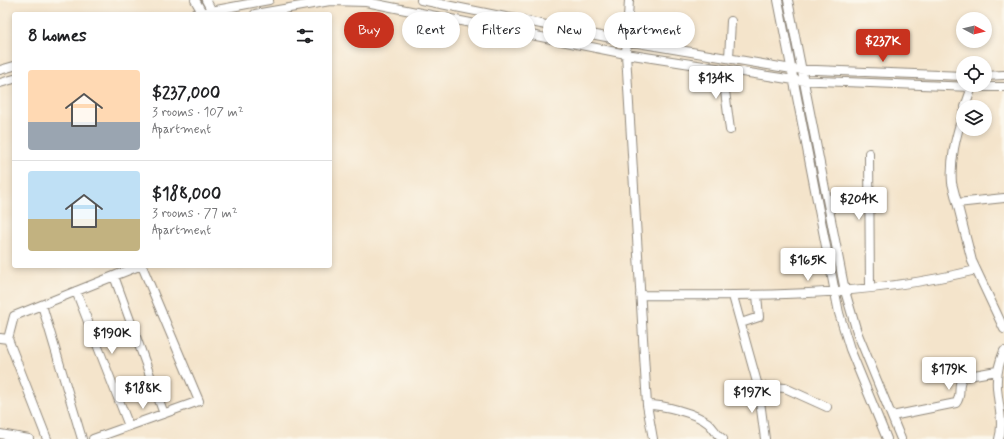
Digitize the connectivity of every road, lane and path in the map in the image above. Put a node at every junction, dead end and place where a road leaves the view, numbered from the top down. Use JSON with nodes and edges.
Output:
{"nodes":[{"id":1,"x":195,"y":0,"type":"edge"},
{"id":2,"x":206,"y":0,"type":"edge"},
{"id":3,"x":270,"y":0,"type":"edge"},
{"id":4,"x":421,"y":0,"type":"edge"},
{"id":5,"x":629,"y":0,"type":"edge"},
{"id":6,"x":778,"y":0,"type":"edge"},
{"id":7,"x":788,"y":0,"type":"edge"},
{"id":8,"x":200,"y":12,"type":"edge"},
{"id":9,"x":213,"y":12,"type":"edge"},
{"id":10,"x":267,"y":12,"type":"edge"},
{"id":11,"x":628,"y":12,"type":"edge"},
{"id":12,"x":731,"y":21,"type":"dead end"},
{"id":13,"x":604,"y":37,"type":"edge"},
{"id":14,"x":626,"y":48,"type":"edge"},
{"id":15,"x":668,"y":48,"type":"edge"},
{"id":16,"x":626,"y":54,"type":"junction"},
{"id":17,"x":729,"y":58,"type":"junction"},
{"id":18,"x":12,"y":67,"type":"edge"},
{"id":19,"x":792,"y":69,"type":"junction"},
{"id":20,"x":0,"y":70,"type":"edge"},
{"id":21,"x":728,"y":70,"type":"junction"},
{"id":22,"x":802,"y":70,"type":"junction"},
{"id":23,"x":1004,"y":75,"type":"edge"},
{"id":24,"x":956,"y":76,"type":"edge"},
{"id":25,"x":992,"y":76,"type":"edge"},
{"id":26,"x":12,"y":80,"type":"edge"},
{"id":27,"x":794,"y":80,"type":"junction"},
{"id":28,"x":804,"y":81,"type":"junction"},
{"id":29,"x":0,"y":83,"type":"edge"},
{"id":30,"x":956,"y":86,"type":"edge"},
{"id":31,"x":992,"y":87,"type":"edge"},
{"id":32,"x":1004,"y":87,"type":"edge"},
{"id":33,"x":730,"y":130,"type":"dead end"},
{"id":34,"x":957,"y":136,"type":"edge"},
{"id":35,"x":869,"y":153,"type":"dead end"},
{"id":36,"x":1004,"y":198,"type":"edge"},
{"id":37,"x":957,"y":203,"type":"junction"},
{"id":38,"x":134,"y":268,"type":"edge"},
{"id":39,"x":143,"y":268,"type":"edge"},
{"id":40,"x":976,"y":270,"type":"junction"},
{"id":41,"x":114,"y":276,"type":"junction"},
{"id":42,"x":870,"y":288,"type":"junction"},
{"id":43,"x":845,"y":290,"type":"junction"},
{"id":44,"x":76,"y":291,"type":"junction"},
{"id":45,"x":834,"y":291,"type":"junction"},
{"id":46,"x":640,"y":295,"type":"junction"},
{"id":47,"x":757,"y":295,"type":"junction"},
{"id":48,"x":733,"y":296,"type":"junction"},
{"id":49,"x":42,"y":305,"type":"junction"},
{"id":50,"x":741,"y":323,"type":"junction"},
{"id":51,"x":1004,"y":329,"type":"edge"},
{"id":52,"x":4,"y":339,"type":"edge"},
{"id":53,"x":1004,"y":351,"type":"edge"},
{"id":54,"x":997,"y":371,"type":"junction"},
{"id":55,"x":758,"y":386,"type":"junction"},
{"id":56,"x":647,"y":405,"type":"junction"},
{"id":57,"x":827,"y":407,"type":"dead end"},
{"id":58,"x":164,"y":414,"type":"junction"},
{"id":59,"x":892,"y":416,"type":"junction"},
{"id":60,"x":1003,"y":417,"type":"edge"},
{"id":61,"x":129,"y":426,"type":"junction"},
{"id":62,"x":0,"y":434,"type":"edge"},
{"id":63,"x":29,"y":439,"type":"edge"},
{"id":64,"x":47,"y":439,"type":"edge"},
{"id":65,"x":82,"y":439,"type":"edge"},
{"id":66,"x":93,"y":439,"type":"edge"},
{"id":67,"x":653,"y":439,"type":"edge"},
{"id":68,"x":723,"y":439,"type":"edge"},
{"id":69,"x":765,"y":439,"type":"edge"},
{"id":70,"x":887,"y":439,"type":"edge"},
{"id":71,"x":901,"y":439,"type":"edge"},
{"id":72,"x":999,"y":439,"type":"edge"}],
"edges":[{"from":1,"to":8,"type":"street"},
{"from":2,"to":9,"type":"street"},
{"from":3,"to":9,"type":"street"},
{"from":4,"to":13,"type":"street"},
{"from":5,"to":11,"type":"street"},
{"from":6,"to":19,"type":"street"},
{"from":7,"to":22,"type":"street"},
{"from":10,"to":16,"type":"street"},
{"from":12,"to":17,"type":"street"},
{"from":14,"to":16,"type":"street"},
{"from":15,"to":17,"type":"street"},
{"from":16,"to":21,"type":"street"},
{"from":16,"to":46,"type":"street"},
{"from":17,"to":19,"type":"street"},
{"from":18,"to":20,"type":"street"},
{"from":19,"to":22,"type":"street"},
{"from":19,"to":27,"type":"street"},
{"from":21,"to":27,"type":"street"},
{"from":21,"to":33,"type":"street"},
{"from":22,"to":24,"type":"street"},
{"from":22,"to":28,"type":"street"},
{"from":23,"to":25,"type":"street"},
{"from":26,"to":29,"type":"street"},
{"from":27,"to":28,"type":"street"},
{"from":27,"to":45,"type":"street"},
{"from":28,"to":30,"type":"street"},
{"from":28,"to":43,"type":"street"},
{"from":31,"to":32,"type":"street"},
{"from":34,"to":37,"type":"street"},
{"from":35,"to":42,"type":"street"},
{"from":36,"to":37,"type":"street"},
{"from":37,"to":40,"type":"street"},
{"from":38,"to":41,"type":"street"},
{"from":39,"to":58,"type":"street"},
{"from":40,"to":42,"type":"street"},
{"from":40,"to":51,"type":"street"},
{"from":41,"to":44,"type":"street"},
{"from":41,"to":58,"type":"street"},
{"from":42,"to":43,"type":"street"},
{"from":43,"to":45,"type":"street"},
{"from":43,"to":59,"type":"street"},
{"from":44,"to":49,"type":"street"},
{"from":44,"to":61,"type":"street"},
{"from":45,"to":47,"type":"street"},
{"from":45,"to":70,"type":"street"},
{"from":46,"to":48,"type":"street"},
{"from":46,"to":56,"type":"street"},
{"from":47,"to":48,"type":"street"},
{"from":47,"to":50,"type":"street"},
{"from":48,"to":50,"type":"street"},
{"from":49,"to":52,"type":"street"},
{"from":49,"to":65,"type":"street"},
{"from":50,"to":55,"type":"street"},
{"from":52,"to":64,"type":"street"},
{"from":53,"to":54,"type":"street"},
{"from":54,"to":59,"type":"street"},
{"from":54,"to":60,"type":"street"},
{"from":55,"to":57,"type":"street"},
{"from":55,"to":69,"type":"street"},
{"from":56,"to":67,"type":"street"},
{"from":56,"to":68,"type":"street"},
{"from":58,"to":61,"type":"street"},
{"from":59,"to":71,"type":"street"},
{"from":60,"to":72,"type":"street"},
{"from":61,"to":66,"type":"street"},
{"from":62,"to":63,"type":"street"}]}
